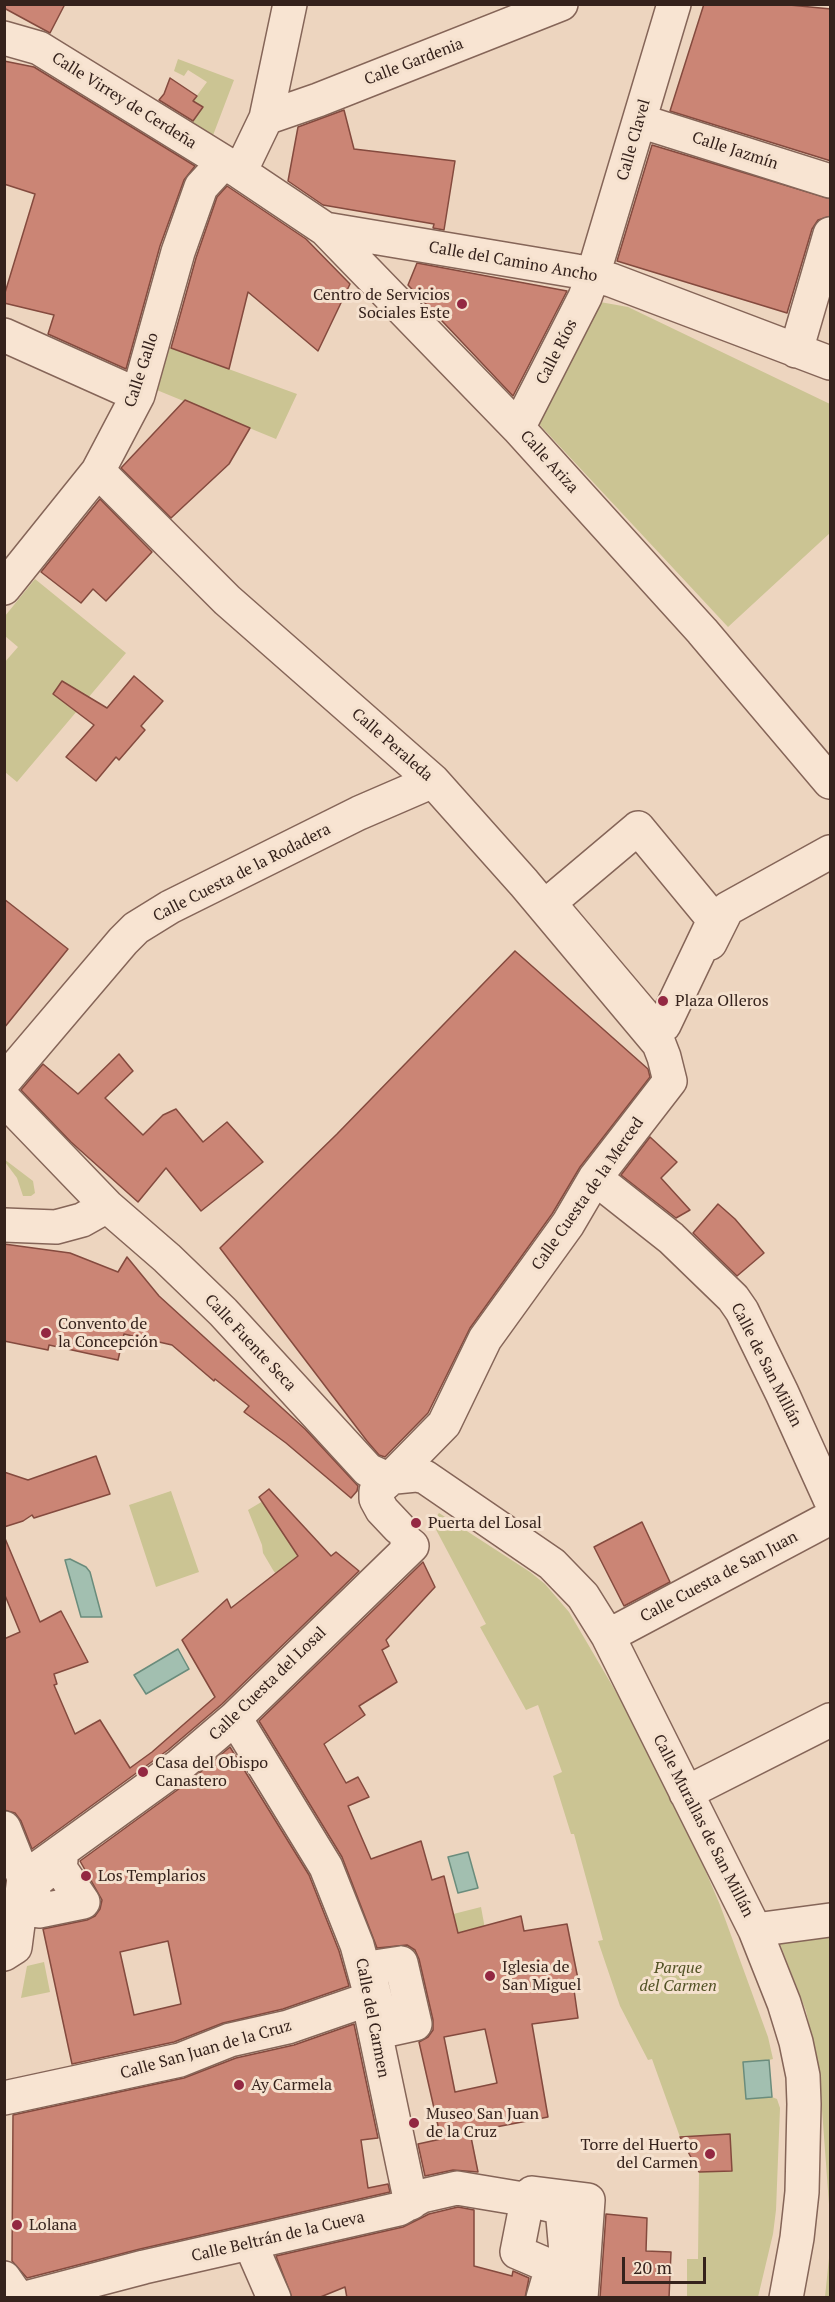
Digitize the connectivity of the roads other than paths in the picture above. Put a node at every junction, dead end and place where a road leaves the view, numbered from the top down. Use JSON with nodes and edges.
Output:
{"nodes":[{"id":1,"x":290,"y":4,"type":"edge"},
{"id":2,"x":561,"y":4,"type":"edge"},
{"id":3,"x":674,"y":4,"type":"edge"},
{"id":4,"x":4,"y":38,"type":"edge"},
{"id":5,"x":266,"y":118,"type":"junction"},
{"id":6,"x":640,"y":121,"type":"junction"},
{"id":7,"x":232,"y":167,"type":"junction"},
{"id":8,"x":831,"y":181,"type":"edge"},
{"id":9,"x":325,"y":229,"type":"junction"},
{"id":10,"x":831,"y":234,"type":"edge"},
{"id":11,"x":593,"y":275,"type":"junction"},
{"id":12,"x":4,"y":335,"type":"edge"},
{"id":13,"x":796,"y":351,"type":"junction"},
{"id":14,"x":831,"y":363,"type":"edge"},
{"id":15,"x":138,"y":395,"type":"junction"},
{"id":16,"x":518,"y":428,"type":"junction"},
{"id":17,"x":98,"y":471,"type":"junction"},
{"id":18,"x":4,"y":588,"type":"edge"},
{"id":19,"x":433,"y":781,"type":"junction"},
{"id":20,"x":831,"y":782,"type":"edge"},
{"id":21,"x":638,"y":828,"type":"joint"},
{"id":22,"x":831,"y":852,"type":"edge"},
{"id":23,"x":532,"y":895,"type":"junction"},
{"id":24,"x":735,"y":904,"type":"junction"},
{"id":25,"x":659,"y":1044,"type":"junction"},
{"id":26,"x":4,"y":1081,"type":"edge"},
{"id":27,"x":4,"y":1099,"type":"edge"},
{"id":28,"x":595,"y":1178,"type":"junction"},
{"id":29,"x":107,"y":1206,"type":"junction"},
{"id":30,"x":4,"y":1225,"type":"edge"},
{"id":31,"x":391,"y":1478,"type":"junction"},
{"id":32,"x":831,"y":1499,"type":"edge"},
{"id":33,"x":831,"y":1518,"type":"edge"},
{"id":34,"x":608,"y":1636,"type":"junction"},
{"id":35,"x":235,"y":1718,"type":"junction"},
{"id":36,"x":831,"y":1720,"type":"edge"},
{"id":37,"x":686,"y":1793,"type":"junction"},
{"id":38,"x":4,"y":1828,"type":"edge"},
{"id":39,"x":23,"y":1890,"type":"junction"},
{"id":40,"x":831,"y":1920,"type":"edge"},
{"id":41,"x":755,"y":1930,"type":"junction"},
{"id":42,"x":4,"y":1954,"type":"edge"},
{"id":43,"x":369,"y":1999,"type":"junction"},
{"id":44,"x":4,"y":2098,"type":"edge"},
{"id":45,"x":529,"y":2200,"type":"junction"},
{"id":46,"x":411,"y":2203,"type":"junction"},
{"id":47,"x":250,"y":2243,"type":"junction"},
{"id":48,"x":4,"y":2278,"type":"edge"},
{"id":49,"x":18,"y":2298,"type":"edge"},
{"id":50,"x":26,"y":2298,"type":"edge"},
{"id":51,"x":274,"y":2298,"type":"edge"},
{"id":52,"x":543,"y":2298,"type":"edge"},
{"id":53,"x":552,"y":2298,"type":"edge"},
{"id":54,"x":581,"y":2298,"type":"edge"},
{"id":55,"x":786,"y":2298,"type":"edge"}],
"edges":[{"from":1,"to":5,"type":"street","name":"Calle Gallo"},
{"from":2,"to":5,"type":"street","name":"Calle Gardenia"},
{"from":3,"to":6,"type":"street","name":"Calle Clavel"},
{"from":4,"to":7,"type":"street","name":"Calle Virrey de Cerdeña"},
{"from":5,"to":7,"type":"street","name":"Calle Gallo"},
{"from":6,"to":8,"type":"street","name":"Calle Jazmín"},
{"from":6,"to":11,"type":"street","name":"Calle Clavel"},
{"from":7,"to":9,"type":"street","name":"Calle Ariza"},
{"from":7,"to":15,"type":"street","name":"Calle Gallo"},
{"from":9,"to":11,"type":"street","name":"Calle del Camino Ancho"},
{"from":9,"to":16,"type":"street","name":"Calle Ariza"},
{"from":10,"to":13,"type":"street"},
{"from":11,"to":13,"type":"street","name":"Calle del Camino Ancho"},
{"from":11,"to":16,"type":"street","name":"Calle Ríos"},
{"from":12,"to":15,"type":"street"},
{"from":13,"to":14,"type":"street","name":"Calle del Camino Ancho"},
{"from":15,"to":17,"type":"street","name":"Calle Gallo"},
{"from":16,"to":20,"type":"street","name":"Calle Ariza"},
{"from":17,"to":18,"type":"street","name":"Calle Gallo"},
{"from":17,"to":19,"type":"street","name":"Calle Peraleda"},
{"from":19,"to":23,"type":"street","name":"Calle Peraleda"},
{"from":19,"to":26,"type":"street","name":"Calle Cuesta de la Rodadera"},
{"from":21,"to":21,"type":"street"},
{"from":22,"to":24,"type":"street"},
{"from":23,"to":24,"type":"street"},
{"from":23,"to":25,"type":"street","name":"Calle Peraleda"},
{"from":24,"to":25,"type":"street"},
{"from":25,"to":28,"type":"street","name":"Calle Cuesta de la Merced"},
{"from":27,"to":29,"type":"street","name":"Calle Fuente Seca"},
{"from":28,"to":31,"type":"street","name":"Calle Cuesta de la Merced"},
{"from":28,"to":32,"type":"street","name":"Calle de San Millán"},
{"from":29,"to":30,"type":"street"},
{"from":29,"to":31,"type":"street","name":"Calle Fuente Seca"},
{"from":31,"to":34,"type":"street","name":"Calle Murallas de San Millán"},
{"from":31,"to":35,"type":"street","name":"Calle Cuesta del Losal"},
{"from":33,"to":34,"type":"street","name":"Calle Cuesta de San Juan"},
{"from":34,"to":37,"type":"street","name":"Calle Murallas de San Millán"},
{"from":35,"to":39,"type":"street","name":"Calle Cuesta del Losal"},
{"from":35,"to":43,"type":"street","name":"Calle del Carmen"},
{"from":36,"to":37,"type":"street"},
{"from":37,"to":41,"type":"street","name":"Calle Murallas de San Millán"},
{"from":38,"to":39,"type":"street"},
{"from":39,"to":42,"type":"street"},
{"from":40,"to":41,"type":"street"},
{"from":41,"to":55,"type":"street","name":"Calle Murallas de San Millán"},
{"from":43,"to":44,"type":"street","name":"Calle San Juan de la Cruz"},
{"from":43,"to":46,"type":"street","name":"Calle del Carmen"},
{"from":45,"to":46,"type":"street","name":"Calle Beltrán de la Cueva"},
{"from":45,"to":52,"type":"street"},
{"from":45,"to":53,"type":"street"},
{"from":45,"to":54,"type":"street"},
{"from":46,"to":47,"type":"street","name":"Calle Beltrán de la Cueva"},
{"from":47,"to":50,"type":"street","name":"Calle Beltrán de la Cueva"},
{"from":47,"to":51,"type":"street"},
{"from":48,"to":49,"type":"street"}]}
